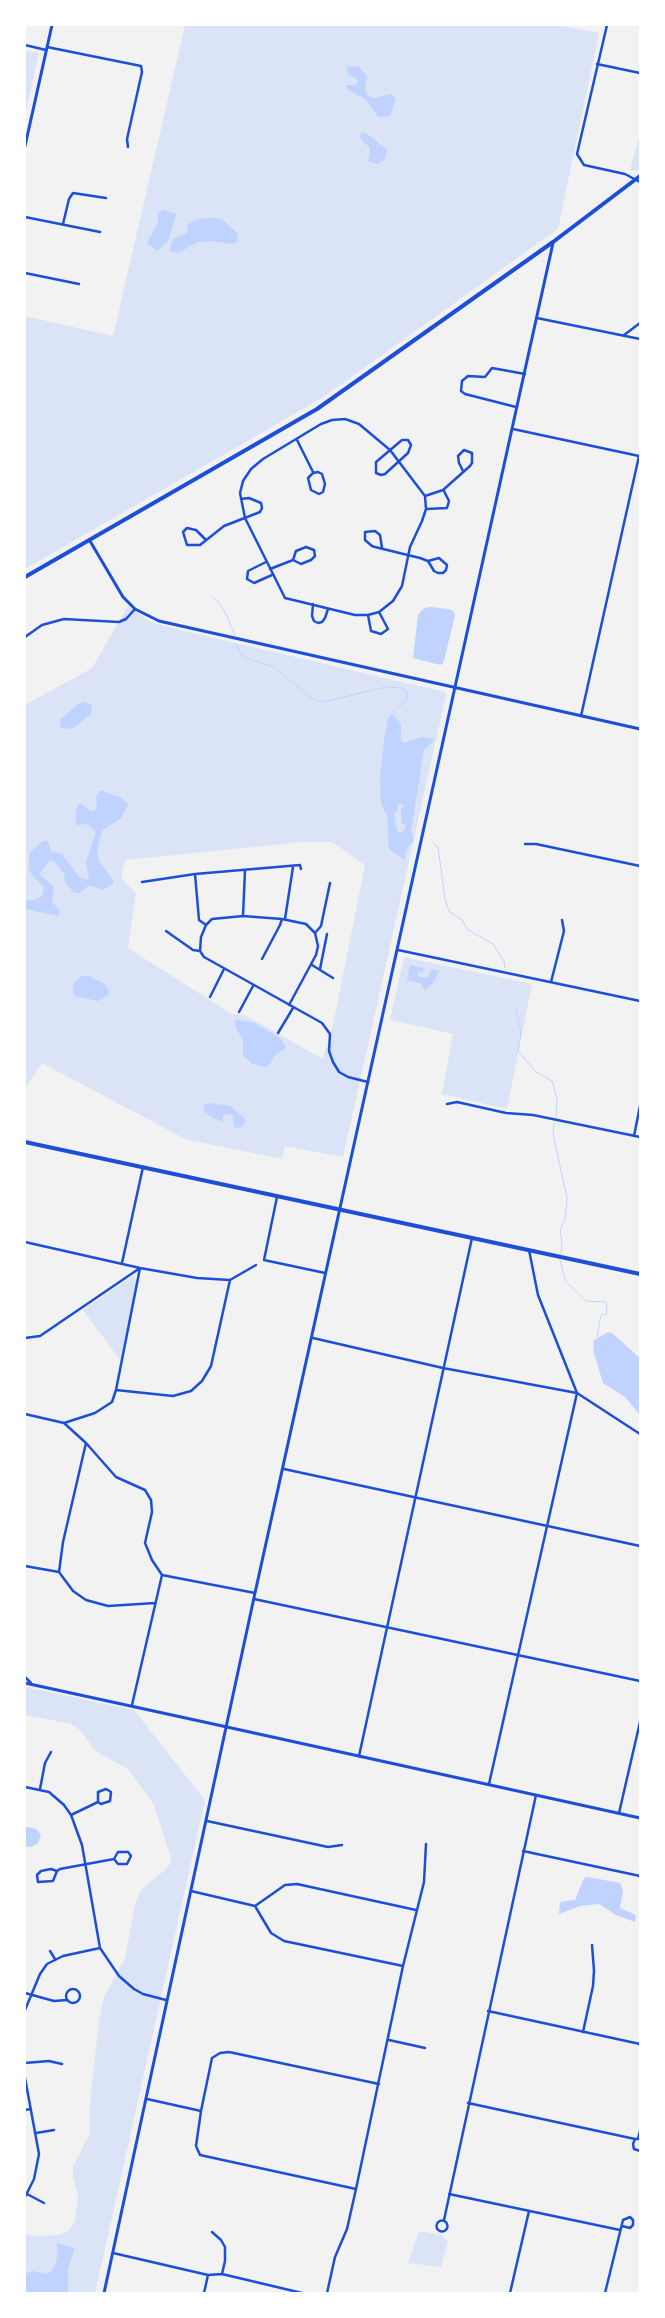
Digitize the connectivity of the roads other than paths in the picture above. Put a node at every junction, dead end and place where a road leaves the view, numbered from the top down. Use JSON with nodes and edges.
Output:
{"nodes":[{"id":1,"x":52,"y":25,"type":"edge"},
{"id":2,"x":607,"y":25,"type":"edge"},
{"id":3,"x":25,"y":45,"type":"edge"},
{"id":4,"x":47,"y":48,"type":"junction"},
{"id":5,"x":597,"y":64,"type":"junction"},
{"id":6,"x":640,"y":73,"type":"edge"},
{"id":7,"x":25,"y":146,"type":"edge"},
{"id":8,"x":128,"y":147,"type":"dead end"},
{"id":9,"x":640,"y":176,"type":"edge"},
{"id":10,"x":634,"y":181,"type":"junction"},
{"id":11,"x":640,"y":182,"type":"edge"},
{"id":12,"x":106,"y":198,"type":"dead end"},
{"id":13,"x":25,"y":217,"type":"edge"},
{"id":14,"x":63,"y":224,"type":"junction"},
{"id":15,"x":100,"y":232,"type":"dead end"},
{"id":16,"x":553,"y":242,"type":"junction"},
{"id":17,"x":25,"y":273,"type":"edge"},
{"id":18,"x":79,"y":284,"type":"dead end"},
{"id":19,"x":537,"y":318,"type":"junction"},
{"id":20,"x":640,"y":323,"type":"edge"},
{"id":21,"x":624,"y":335,"type":"junction"},
{"id":22,"x":640,"y":339,"type":"edge"},
{"id":23,"x":525,"y":374,"type":"junction"},
{"id":24,"x":518,"y":407,"type":"junction"},
{"id":25,"x":512,"y":429,"type":"junction"},
{"id":26,"x":297,"y":440,"type":"junction"},
{"id":27,"x":390,"y":450,"type":"junction"},
{"id":28,"x":640,"y":456,"type":"edge"},
{"id":29,"x":399,"y":462,"type":"junction"},
{"id":30,"x":463,"y":470,"type":"junction"},
{"id":31,"x":313,"y":472,"type":"junction"},
{"id":32,"x":444,"y":490,"type":"junction"},
{"id":33,"x":425,"y":496,"type":"junction"},
{"id":34,"x":241,"y":499,"type":"junction"},
{"id":35,"x":426,"y":508,"type":"junction"},
{"id":36,"x":245,"y":518,"type":"junction"},
{"id":37,"x":206,"y":540,"type":"junction"},
{"id":38,"x":90,"y":541,"type":"junction"},
{"id":39,"x":382,"y":548,"type":"junction"},
{"id":40,"x":409,"y":555,"type":"junction"},
{"id":41,"x":293,"y":560,"type":"junction"},
{"id":42,"x":428,"y":561,"type":"junction"},
{"id":43,"x":266,"y":562,"type":"junction"},
{"id":44,"x":269,"y":570,"type":"junction"},
{"id":45,"x":273,"y":575,"type":"junction"},
{"id":46,"x":25,"y":577,"type":"edge"},
{"id":47,"x":313,"y":604,"type":"junction"},
{"id":48,"x":328,"y":608,"type":"junction"},
{"id":49,"x":135,"y":609,"type":"junction"},
{"id":50,"x":379,"y":612,"type":"junction"},
{"id":51,"x":368,"y":615,"type":"junction"},
{"id":52,"x":25,"y":637,"type":"edge"},
{"id":53,"x":455,"y":688,"type":"junction"},
{"id":54,"x":581,"y":716,"type":"junction"},
{"id":55,"x":640,"y":730,"type":"edge"},
{"id":56,"x":525,"y":844,"type":"dead end"},
{"id":57,"x":640,"y":866,"type":"edge"},
{"id":58,"x":292,"y":867,"type":"junction"},
{"id":59,"x":301,"y":869,"type":"dead end"},
{"id":60,"x":245,"y":870,"type":"junction"},
{"id":61,"x":195,"y":874,"type":"junction"},
{"id":62,"x":142,"y":882,"type":"dead end"},
{"id":63,"x":330,"y":883,"type":"dead end"},
{"id":64,"x":243,"y":916,"type":"junction"},
{"id":65,"x":284,"y":919,"type":"junction"},
{"id":66,"x":562,"y":920,"type":"dead end"},
{"id":67,"x":206,"y":925,"type":"junction"},
{"id":68,"x":166,"y":931,"type":"dead end"},
{"id":69,"x":315,"y":932,"type":"junction"},
{"id":70,"x":327,"y":934,"type":"dead end"},
{"id":71,"x":398,"y":950,"type":"junction"},
{"id":72,"x":200,"y":951,"type":"junction"},
{"id":73,"x":262,"y":959,"type":"dead end"},
{"id":74,"x":312,"y":965,"type":"junction"},
{"id":75,"x":320,"y":969,"type":"junction"},
{"id":76,"x":224,"y":970,"type":"junction"},
{"id":77,"x":333,"y":978,"type":"dead end"},
{"id":78,"x":551,"y":982,"type":"junction"},
{"id":79,"x":253,"y":986,"type":"junction"},
{"id":80,"x":210,"y":997,"type":"dead end"},
{"id":81,"x":640,"y":1001,"type":"edge"},
{"id":82,"x":289,"y":1004,"type":"junction"},
{"id":83,"x":293,"y":1008,"type":"junction"},
{"id":84,"x":239,"y":1012,"type":"dead end"},
{"id":85,"x":278,"y":1034,"type":"dead end"},
{"id":86,"x":368,"y":1082,"type":"junction"},
{"id":87,"x":447,"y":1104,"type":"dead end"},
{"id":88,"x":640,"y":1106,"type":"edge"},
{"id":89,"x":634,"y":1136,"type":"junction"},
{"id":90,"x":640,"y":1137,"type":"edge"},
{"id":91,"x":25,"y":1142,"type":"edge"},
{"id":92,"x":143,"y":1167,"type":"junction"},
{"id":93,"x":277,"y":1197,"type":"junction"},
{"id":94,"x":341,"y":1210,"type":"junction"},
{"id":95,"x":472,"y":1238,"type":"junction"},
{"id":96,"x":25,"y":1242,"type":"edge"},
{"id":97,"x":529,"y":1250,"type":"junction"},
{"id":98,"x":122,"y":1263,"type":"junction"},
{"id":99,"x":256,"y":1265,"type":"dead end"},
{"id":100,"x":140,"y":1268,"type":"junction"},
{"id":101,"x":326,"y":1274,"type":"junction"},
{"id":102,"x":640,"y":1274,"type":"edge"},
{"id":103,"x":230,"y":1280,"type":"junction"},
{"id":104,"x":25,"y":1338,"type":"edge"},
{"id":105,"x":313,"y":1338,"type":"junction"},
{"id":106,"x":444,"y":1368,"type":"junction"},
{"id":107,"x":116,"y":1390,"type":"junction"},
{"id":108,"x":577,"y":1393,"type":"junction"},
{"id":109,"x":25,"y":1414,"type":"edge"},
{"id":110,"x":64,"y":1423,"type":"junction"},
{"id":111,"x":640,"y":1434,"type":"edge"},
{"id":112,"x":86,"y":1443,"type":"junction"},
{"id":113,"x":284,"y":1469,"type":"junction"},
{"id":114,"x":415,"y":1498,"type":"junction"},
{"id":115,"x":547,"y":1526,"type":"junction"},
{"id":116,"x":640,"y":1546,"type":"edge"},
{"id":117,"x":25,"y":1566,"type":"edge"},
{"id":118,"x":59,"y":1572,"type":"junction"},
{"id":119,"x":162,"y":1574,"type":"junction"},
{"id":120,"x":255,"y":1593,"type":"junction"},
{"id":121,"x":254,"y":1599,"type":"junction"},
{"id":122,"x":155,"y":1603,"type":"junction"},
{"id":123,"x":387,"y":1627,"type":"junction"},
{"id":124,"x":518,"y":1655,"type":"junction"},
{"id":125,"x":25,"y":1677,"type":"edge"},
{"id":126,"x":640,"y":1681,"type":"edge"},
{"id":127,"x":25,"y":1684,"type":"edge"},
{"id":128,"x":33,"y":1685,"type":"junction"},
{"id":129,"x":132,"y":1705,"type":"junction"},
{"id":130,"x":640,"y":1722,"type":"edge"},
{"id":131,"x":227,"y":1727,"type":"junction"},
{"id":132,"x":51,"y":1752,"type":"dead end"},
{"id":133,"x":359,"y":1756,"type":"junction"},
{"id":134,"x":489,"y":1784,"type":"junction"},
{"id":135,"x":25,"y":1787,"type":"edge"},
{"id":136,"x":40,"y":1789,"type":"junction"},
{"id":137,"x":536,"y":1795,"type":"junction"},
{"id":138,"x":98,"y":1802,"type":"junction"},
{"id":139,"x":619,"y":1813,"type":"junction"},
{"id":140,"x":71,"y":1815,"type":"junction"},
{"id":141,"x":640,"y":1818,"type":"edge"},
{"id":142,"x":207,"y":1821,"type":"junction"},
{"id":143,"x":426,"y":1844,"type":"dead end"},
{"id":144,"x":342,"y":1845,"type":"dead end"},
{"id":145,"x":523,"y":1851,"type":"junction"},
{"id":146,"x":114,"y":1859,"type":"junction"},
{"id":147,"x":85,"y":1864,"type":"junction"},
{"id":148,"x":57,"y":1871,"type":"junction"},
{"id":149,"x":640,"y":1876,"type":"edge"},
{"id":150,"x":191,"y":1891,"type":"junction"},
{"id":151,"x":256,"y":1906,"type":"junction"},
{"id":152,"x":416,"y":1910,"type":"junction"},
{"id":153,"x":592,"y":1945,"type":"dead end"},
{"id":154,"x":100,"y":1948,"type":"junction"},
{"id":155,"x":50,"y":1950,"type":"dead end"},
{"id":156,"x":55,"y":1959,"type":"junction"},
{"id":157,"x":403,"y":1966,"type":"junction"},
{"id":158,"x":25,"y":1993,"type":"edge"},
{"id":159,"x":30,"y":1995,"type":"junction"},
{"id":160,"x":67,"y":2000,"type":"junction"},
{"id":161,"x":166,"y":2000,"type":"junction"},
{"id":162,"x":25,"y":2010,"type":"edge"},
{"id":163,"x":488,"y":2011,"type":"junction"},
{"id":164,"x":583,"y":2032,"type":"junction"},
{"id":165,"x":389,"y":2040,"type":"junction"},
{"id":166,"x":640,"y":2044,"type":"edge"},
{"id":167,"x":425,"y":2048,"type":"dead end"},
{"id":168,"x":25,"y":2063,"type":"edge"},
{"id":169,"x":62,"y":2064,"type":"dead end"},
{"id":170,"x":25,"y":2078,"type":"edge"},
{"id":171,"x":379,"y":2084,"type":"junction"},
{"id":172,"x":147,"y":2099,"type":"junction"},
{"id":173,"x":468,"y":2103,"type":"junction"},
{"id":174,"x":30,"y":2109,"type":"junction"},
{"id":175,"x":25,"y":2110,"type":"edge"},
{"id":176,"x":201,"y":2111,"type":"junction"},
{"id":177,"x":54,"y":2130,"type":"dead end"},
{"id":178,"x":640,"y":2132,"type":"edge"},
{"id":179,"x":36,"y":2133,"type":"junction"},
{"id":180,"x":638,"y":2139,"type":"edge"},
{"id":181,"x":640,"y":2151,"type":"edge"},
{"id":182,"x":356,"y":2189,"type":"junction"},
{"id":183,"x":450,"y":2194,"type":"junction"},
{"id":184,"x":26,"y":2195,"type":"edge"},
{"id":185,"x":44,"y":2203,"type":"dead end"},
{"id":186,"x":528,"y":2211,"type":"junction"},
{"id":187,"x":444,"y":2220,"type":"junction"},
{"id":188,"x":622,"y":2226,"type":"junction"},
{"id":189,"x":620,"y":2230,"type":"junction"},
{"id":190,"x":212,"y":2232,"type":"dead end"},
{"id":191,"x":113,"y":2253,"type":"junction"},
{"id":192,"x":222,"y":2274,"type":"junction"},
{"id":193,"x":208,"y":2275,"type":"junction"},
{"id":194,"x":104,"y":2293,"type":"edge"},
{"id":195,"x":204,"y":2293,"type":"edge"},
{"id":196,"x":302,"y":2293,"type":"edge"},
{"id":197,"x":327,"y":2293,"type":"edge"},
{"id":198,"x":510,"y":2293,"type":"edge"},
{"id":199,"x":605,"y":2293,"type":"edge"}],
"edges":[{"from":1,"to":4,"type":"main road"},
{"from":2,"to":5,"type":"street"},
{"from":3,"to":4,"type":"street"},
{"from":4,"to":7,"type":"main road"},
{"from":4,"to":8,"type":"street"},
{"from":5,"to":6,"type":"street"},
{"from":5,"to":10,"type":"street"},
{"from":9,"to":10,"type":"main road"},
{"from":10,"to":11,"type":"street"},
{"from":10,"to":16,"type":"main road"},
{"from":12,"to":14,"type":"street"},
{"from":13,"to":14,"type":"street"},
{"from":14,"to":15,"type":"street"},
{"from":16,"to":19,"type":"main road"},
{"from":16,"to":38,"type":"main road"},
{"from":17,"to":18,"type":"street"},
{"from":19,"to":21,"type":"street"},
{"from":19,"to":23,"type":"main road"},
{"from":20,"to":21,"type":"street"},
{"from":21,"to":22,"type":"street"},
{"from":23,"to":24,"type":"main road"},
{"from":23,"to":24,"type":"street"},
{"from":24,"to":25,"type":"main road"},
{"from":25,"to":28,"type":"street"},
{"from":25,"to":53,"type":"main road"},
{"from":26,"to":27,"type":"street"},
{"from":26,"to":31,"type":"street"},
{"from":26,"to":34,"type":"street"},
{"from":27,"to":29,"type":"street"},
{"from":27,"to":29,"type":"street"},
{"from":27,"to":29,"type":"street"},
{"from":28,"to":54,"type":"street"},
{"from":29,"to":33,"type":"street"},
{"from":30,"to":30,"type":"street"},
{"from":30,"to":32,"type":"street"},
{"from":31,"to":31,"type":"street"},
{"from":32,"to":33,"type":"street"},
{"from":32,"to":35,"type":"street"},
{"from":33,"to":35,"type":"street"},
{"from":34,"to":36,"type":"street"},
{"from":34,"to":36,"type":"street"},
{"from":35,"to":40,"type":"street"},
{"from":36,"to":37,"type":"street"},
{"from":36,"to":43,"type":"street"},
{"from":37,"to":37,"type":"street"},
{"from":38,"to":46,"type":"main road"},
{"from":38,"to":49,"type":"main road"},
{"from":39,"to":39,"type":"street"},
{"from":39,"to":40,"type":"street"},
{"from":40,"to":42,"type":"street"},
{"from":40,"to":50,"type":"street"},
{"from":41,"to":41,"type":"street"},
{"from":41,"to":44,"type":"street"},
{"from":42,"to":42,"type":"street"},
{"from":43,"to":44,"type":"street"},
{"from":43,"to":45,"type":"street"},
{"from":44,"to":45,"type":"street"},
{"from":45,"to":47,"type":"street"},
{"from":47,"to":48,"type":"street"},
{"from":47,"to":48,"type":"street"},
{"from":48,"to":51,"type":"street"},
{"from":49,"to":52,"type":"street"},
{"from":49,"to":53,"type":"main road"},
{"from":50,"to":51,"type":"street"},
{"from":50,"to":51,"type":"street"},
{"from":53,"to":54,"type":"main road"},
{"from":53,"to":71,"type":"main road"},
{"from":54,"to":55,"type":"main road"},
{"from":56,"to":57,"type":"street"},
{"from":58,"to":59,"type":"street"},
{"from":58,"to":60,"type":"street"},
{"from":58,"to":65,"type":"street"},
{"from":60,"to":61,"type":"street"},
{"from":60,"to":64,"type":"street"},
{"from":61,"to":62,"type":"street"},
{"from":61,"to":67,"type":"street"},
{"from":63,"to":69,"type":"street"},
{"from":64,"to":65,"type":"street"},
{"from":64,"to":67,"type":"street"},
{"from":65,"to":69,"type":"street"},
{"from":65,"to":73,"type":"street"},
{"from":66,"to":78,"type":"street"},
{"from":67,"to":72,"type":"street"},
{"from":68,"to":72,"type":"street"},
{"from":69,"to":74,"type":"street"},
{"from":70,"to":75,"type":"street"},
{"from":71,"to":78,"type":"street"},
{"from":71,"to":86,"type":"main road"},
{"from":72,"to":76,"type":"street"},
{"from":74,"to":75,"type":"street"},
{"from":74,"to":82,"type":"street"},
{"from":75,"to":77,"type":"street"},
{"from":76,"to":79,"type":"street"},
{"from":76,"to":80,"type":"street"},
{"from":78,"to":81,"type":"street"},
{"from":79,"to":82,"type":"street"},
{"from":79,"to":84,"type":"street"},
{"from":82,"to":83,"type":"street"},
{"from":83,"to":85,"type":"street"},
{"from":83,"to":86,"type":"street"},
{"from":86,"to":94,"type":"main road"},
{"from":87,"to":89,"type":"street"},
{"from":88,"to":89,"type":"street"},
{"from":89,"to":90,"type":"street"},
{"from":91,"to":92,"type":"main road"},
{"from":92,"to":93,"type":"main road"},
{"from":92,"to":98,"type":"street"},
{"from":93,"to":94,"type":"main road"},
{"from":93,"to":101,"type":"street"},
{"from":94,"to":95,"type":"main road"},
{"from":94,"to":101,"type":"main road"},
{"from":95,"to":97,"type":"main road"},
{"from":95,"to":106,"type":"street"},
{"from":96,"to":98,"type":"street"},
{"from":97,"to":102,"type":"main road"},
{"from":97,"to":108,"type":"street"},
{"from":98,"to":100,"type":"street"},
{"from":99,"to":103,"type":"street"},
{"from":100,"to":103,"type":"street"},
{"from":100,"to":104,"type":"street"},
{"from":100,"to":107,"type":"street"},
{"from":101,"to":105,"type":"main road"},
{"from":103,"to":107,"type":"street"},
{"from":105,"to":106,"type":"street"},
{"from":105,"to":113,"type":"main road"},
{"from":106,"to":108,"type":"street"},
{"from":106,"to":114,"type":"street"},
{"from":107,"to":110,"type":"street"},
{"from":108,"to":111,"type":"street"},
{"from":108,"to":115,"type":"street"},
{"from":109,"to":110,"type":"street"},
{"from":110,"to":112,"type":"street"},
{"from":112,"to":118,"type":"street"},
{"from":112,"to":119,"type":"street"},
{"from":113,"to":114,"type":"street"},
{"from":113,"to":120,"type":"main road"},
{"from":114,"to":115,"type":"street"},
{"from":114,"to":123,"type":"street"},
{"from":115,"to":116,"type":"street"},
{"from":115,"to":124,"type":"street"},
{"from":117,"to":118,"type":"street"},
{"from":118,"to":122,"type":"street"},
{"from":119,"to":120,"type":"street"},
{"from":119,"to":122,"type":"street"},
{"from":120,"to":121,"type":"main road"},
{"from":121,"to":123,"type":"street"},
{"from":121,"to":131,"type":"main road"},
{"from":122,"to":129,"type":"street"},
{"from":123,"to":124,"type":"street"},
{"from":123,"to":133,"type":"street"},
{"from":124,"to":126,"type":"street"},
{"from":124,"to":134,"type":"street"},
{"from":125,"to":128,"type":"street"},
{"from":127,"to":128,"type":"main road"},
{"from":128,"to":129,"type":"main road"},
{"from":129,"to":131,"type":"main road"},
{"from":130,"to":139,"type":"street"},
{"from":131,"to":133,"type":"main road"},
{"from":131,"to":142,"type":"main road"},
{"from":132,"to":136,"type":"street"},
{"from":133,"to":134,"type":"main road"},
{"from":134,"to":137,"type":"main road"},
{"from":135,"to":136,"type":"street"},
{"from":136,"to":140,"type":"street"},
{"from":137,"to":139,"type":"main road"},
{"from":137,"to":145,"type":"street"},
{"from":138,"to":138,"type":"street"},
{"from":138,"to":140,"type":"street"},
{"from":139,"to":141,"type":"main road"},
{"from":140,"to":147,"type":"street"},
{"from":142,"to":144,"type":"street"},
{"from":142,"to":150,"type":"main road"},
{"from":143,"to":152,"type":"street"},
{"from":145,"to":149,"type":"street"},
{"from":145,"to":163,"type":"street"},
{"from":146,"to":146,"type":"street"},
{"from":146,"to":147,"type":"street"},
{"from":147,"to":148,"type":"street"},
{"from":147,"to":154,"type":"street"},
{"from":148,"to":148,"type":"street"},
{"from":150,"to":151,"type":"street"},
{"from":150,"to":161,"type":"main road"},
{"from":151,"to":152,"type":"street"},
{"from":151,"to":157,"type":"street"},
{"from":152,"to":157,"type":"street"},
{"from":153,"to":164,"type":"street"},
{"from":154,"to":156,"type":"street"},
{"from":154,"to":161,"type":"street"},
{"from":155,"to":156,"type":"street"},
{"from":156,"to":159,"type":"street"},
{"from":157,"to":165,"type":"street"},
{"from":158,"to":159,"type":"street"},
{"from":159,"to":160,"type":"street"},
{"from":159,"to":162,"type":"street"},
{"from":160,"to":160,"type":"street"},
{"from":161,"to":172,"type":"main road"},
{"from":163,"to":164,"type":"street"},
{"from":163,"to":173,"type":"street"},
{"from":164,"to":166,"type":"street"},
{"from":165,"to":167,"type":"street"},
{"from":165,"to":171,"type":"street"},
{"from":168,"to":169,"type":"street"},
{"from":170,"to":174,"type":"street"},
{"from":171,"to":176,"type":"street"},
{"from":171,"to":182,"type":"street"},
{"from":172,"to":176,"type":"street"},
{"from":172,"to":191,"type":"main road"},
{"from":173,"to":180,"type":"street"},
{"from":173,"to":183,"type":"street"},
{"from":174,"to":175,"type":"street"},
{"from":174,"to":179,"type":"street"},
{"from":176,"to":182,"type":"street"},
{"from":177,"to":179,"type":"street"},
{"from":178,"to":180,"type":"street"},
{"from":179,"to":184,"type":"street"},
{"from":180,"to":181,"type":"street"},
{"from":182,"to":197,"type":"street"},
{"from":183,"to":186,"type":"street"},
{"from":183,"to":187,"type":"street"},
{"from":184,"to":185,"type":"street"},
{"from":186,"to":189,"type":"street"},
{"from":186,"to":198,"type":"street"},
{"from":187,"to":187,"type":"street"},
{"from":188,"to":188,"type":"street"},
{"from":188,"to":189,"type":"street"},
{"from":189,"to":199,"type":"street"},
{"from":190,"to":192,"type":"street"},
{"from":191,"to":193,"type":"street"},
{"from":191,"to":194,"type":"main road"},
{"from":192,"to":193,"type":"street"},
{"from":192,"to":196,"type":"street"},
{"from":193,"to":195,"type":"street"}]}
